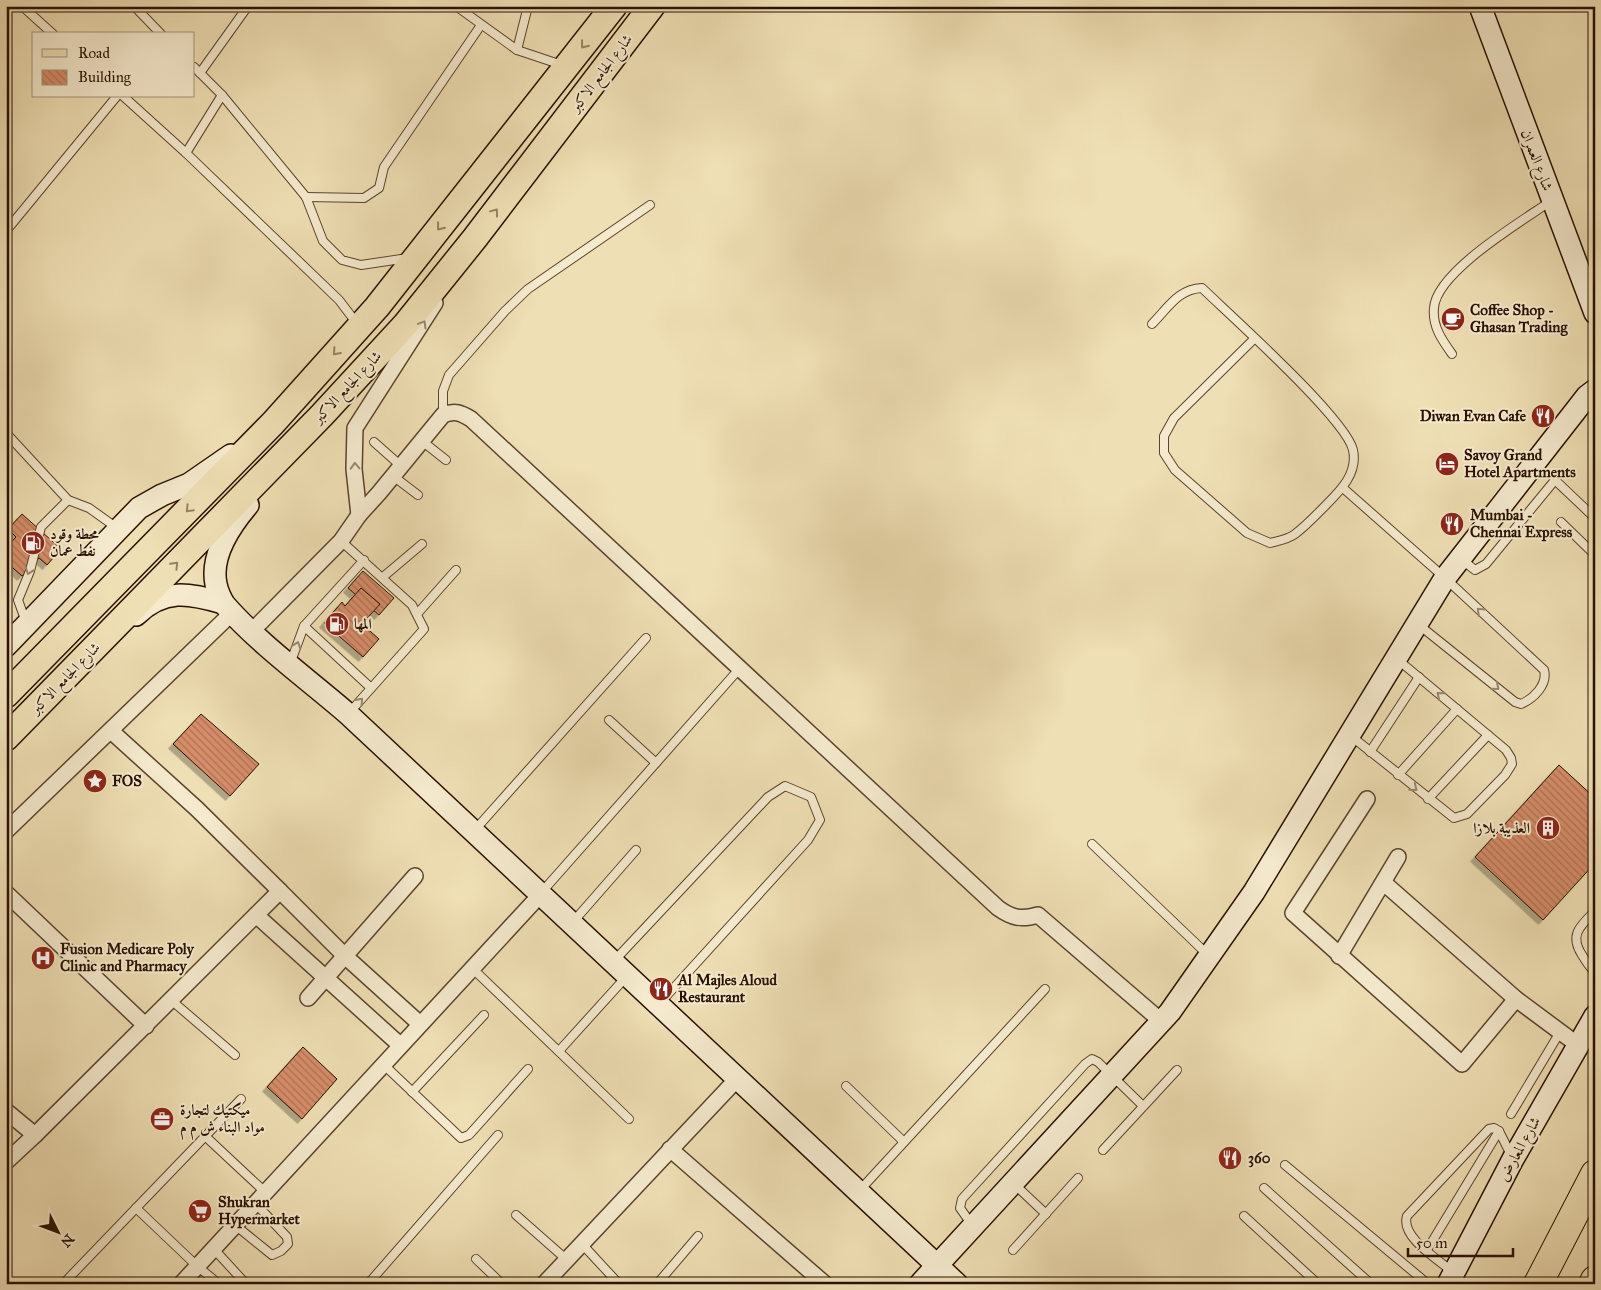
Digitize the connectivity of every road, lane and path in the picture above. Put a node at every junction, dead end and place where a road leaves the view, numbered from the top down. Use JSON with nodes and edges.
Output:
{"nodes":[{"id":1,"x":22,"y":6,"type":"edge"},
{"id":2,"x":134,"y":6,"type":"edge"},
{"id":3,"x":148,"y":6,"type":"edge"},
{"id":4,"x":248,"y":6,"type":"edge"},
{"id":5,"x":456,"y":6,"type":"edge"},
{"id":6,"x":528,"y":6,"type":"edge"},
{"id":7,"x":614,"y":6,"type":"edge"},
{"id":8,"x":652,"y":6,"type":"edge"},
{"id":9,"x":1480,"y":6,"type":"edge"},
{"id":10,"x":142,"y":15,"type":"junction"},
{"id":11,"x":481,"y":25,"type":"junction"},
{"id":12,"x":51,"y":32,"type":"edge"},
{"id":13,"x":159,"y":32,"type":"edge"},
{"id":14,"x":517,"y":50,"type":"junction"},
{"id":15,"x":566,"y":66,"type":"junction"},
{"id":16,"x":195,"y":68,"type":"edge"},
{"id":17,"x":200,"y":74,"type":"junction"},
{"id":18,"x":222,"y":95,"type":"junction"},
{"id":19,"x":115,"y":98,"type":"edge"},
{"id":20,"x":125,"y":98,"type":"edge"},
{"id":21,"x":186,"y":154,"type":"junction"},
{"id":22,"x":306,"y":197,"type":"junction"},
{"id":23,"x":1552,"y":200,"type":"junction"},
{"id":24,"x":650,"y":205,"type":"dead end"},
{"id":25,"x":6,"y":231,"type":"edge"},
{"id":26,"x":475,"y":238,"type":"junction"},
{"id":27,"x":417,"y":256,"type":"junction"},
{"id":28,"x":1595,"y":313,"type":"edge"},
{"id":29,"x":1152,"y":324,"type":"dead end"},
{"id":30,"x":359,"y":326,"type":"junction"},
{"id":31,"x":1254,"y":339,"type":"junction"},
{"id":32,"x":1452,"y":354,"type":"dead end"},
{"id":33,"x":1595,"y":390,"type":"edge"},
{"id":34,"x":443,"y":415,"type":"junction"},
{"id":35,"x":272,"y":423,"type":"junction"},
{"id":36,"x":309,"y":428,"type":"junction"},
{"id":37,"x":6,"y":433,"type":"edge"},
{"id":38,"x":422,"y":441,"type":"junction"},
{"id":39,"x":374,"y":442,"type":"dead end"},
{"id":40,"x":446,"y":460,"type":"dead end"},
{"id":41,"x":397,"y":471,"type":"junction"},
{"id":42,"x":1344,"y":488,"type":"junction"},
{"id":43,"x":418,"y":495,"type":"dead end"},
{"id":44,"x":68,"y":500,"type":"junction"},
{"id":45,"x":359,"y":515,"type":"junction"},
{"id":46,"x":1595,"y":518,"type":"edge"},
{"id":47,"x":1561,"y":522,"type":"dead end"},
{"id":48,"x":119,"y":530,"type":"junction"},
{"id":49,"x":341,"y":541,"type":"junction"},
{"id":50,"x":422,"y":544,"type":"dead end"},
{"id":51,"x":1595,"y":555,"type":"edge"},
{"id":52,"x":1460,"y":558,"type":"junction"},
{"id":53,"x":364,"y":560,"type":"junction"},
{"id":54,"x":456,"y":570,"type":"dead end"},
{"id":55,"x":383,"y":577,"type":"junction"},
{"id":56,"x":1445,"y":578,"type":"junction"},
{"id":57,"x":228,"y":608,"type":"junction"},
{"id":58,"x":417,"y":614,"type":"junction"},
{"id":59,"x":1417,"y":623,"type":"junction"},
{"id":60,"x":27,"y":624,"type":"junction"},
{"id":61,"x":304,"y":626,"type":"junction"},
{"id":62,"x":252,"y":631,"type":"junction"},
{"id":63,"x":646,"y":638,"type":"dead end"},
{"id":64,"x":6,"y":646,"type":"edge"},
{"id":65,"x":85,"y":658,"type":"junction"},
{"id":66,"x":1396,"y":658,"type":"junction"},
{"id":67,"x":290,"y":664,"type":"junction"},
{"id":68,"x":740,"y":668,"type":"junction"},
{"id":69,"x":1418,"y":677,"type":"junction"},
{"id":70,"x":371,"y":688,"type":"junction"},
{"id":71,"x":6,"y":695,"type":"edge"},
{"id":72,"x":1457,"y":709,"type":"junction"},
{"id":73,"x":348,"y":714,"type":"junction"},
{"id":74,"x":609,"y":720,"type":"dead end"},
{"id":75,"x":111,"y":731,"type":"junction"},
{"id":76,"x":1349,"y":735,"type":"junction"},
{"id":77,"x":1488,"y":735,"type":"junction"},
{"id":78,"x":6,"y":738,"type":"edge"},
{"id":79,"x":1370,"y":752,"type":"junction"},
{"id":80,"x":656,"y":763,"type":"junction"},
{"id":81,"x":1398,"y":775,"type":"junction"},
{"id":82,"x":1367,"y":799,"type":"dead end"},
{"id":83,"x":1428,"y":799,"type":"junction"},
{"id":84,"x":6,"y":831,"type":"edge"},
{"id":85,"x":474,"y":831,"type":"junction"},
{"id":86,"x":1092,"y":844,"type":"dead end"},
{"id":87,"x":636,"y":850,"type":"dead end"},
{"id":88,"x":1398,"y":857,"type":"dead end"},
{"id":89,"x":415,"y":876,"type":"dead end"},
{"id":90,"x":1384,"y":883,"type":"junction"},
{"id":91,"x":280,"y":891,"type":"junction"},
{"id":92,"x":6,"y":893,"type":"edge"},
{"id":93,"x":541,"y":894,"type":"junction"},
{"id":94,"x":1595,"y":911,"type":"edge"},
{"id":95,"x":256,"y":915,"type":"junction"},
{"id":96,"x":572,"y":923,"type":"junction"},
{"id":97,"x":1209,"y":956,"type":"junction"},
{"id":98,"x":1339,"y":956,"type":"junction"},
{"id":99,"x":346,"y":957,"type":"junction"},
{"id":100,"x":472,"y":968,"type":"junction"},
{"id":101,"x":620,"y":968,"type":"junction"},
{"id":102,"x":1594,"y":968,"type":"edge"},
{"id":103,"x":326,"y":978,"type":"junction"},
{"id":104,"x":1045,"y":990,"type":"dead end"},
{"id":105,"x":308,"y":998,"type":"dead end"},
{"id":106,"x":1516,"y":999,"type":"junction"},
{"id":107,"x":171,"y":1000,"type":"junction"},
{"id":108,"x":659,"y":1004,"type":"junction"},
{"id":109,"x":484,"y":1015,"type":"dead end"},
{"id":110,"x":1595,"y":1016,"type":"edge"},
{"id":111,"x":1161,"y":1021,"type":"junction"},
{"id":112,"x":420,"y":1024,"type":"junction"},
{"id":113,"x":146,"y":1026,"type":"junction"},
{"id":114,"x":1560,"y":1032,"type":"junction"},
{"id":115,"x":400,"y":1045,"type":"junction"},
{"id":116,"x":1578,"y":1045,"type":"junction"},
{"id":117,"x":559,"y":1051,"type":"junction"},
{"id":118,"x":235,"y":1055,"type":"dead end"},
{"id":119,"x":383,"y":1064,"type":"junction"},
{"id":120,"x":528,"y":1068,"type":"dead end"},
{"id":121,"x":1177,"y":1070,"type":"dead end"},
{"id":122,"x":1112,"y":1074,"type":"junction"},
{"id":123,"x":738,"y":1078,"type":"junction"},
{"id":124,"x":846,"y":1086,"type":"dead end"},
{"id":125,"x":412,"y":1092,"type":"junction"},
{"id":126,"x":241,"y":1099,"type":"dead end"},
{"id":127,"x":1143,"y":1106,"type":"junction"},
{"id":128,"x":6,"y":1112,"type":"edge"},
{"id":129,"x":1511,"y":1114,"type":"dead end"},
{"id":130,"x":629,"y":1119,"type":"dead end"},
{"id":131,"x":1499,"y":1131,"type":"junction"},
{"id":132,"x":35,"y":1135,"type":"junction"},
{"id":133,"x":498,"y":1135,"type":"dead end"},
{"id":134,"x":205,"y":1136,"type":"junction"},
{"id":135,"x":904,"y":1142,"type":"junction"},
{"id":136,"x":670,"y":1149,"type":"junction"},
{"id":137,"x":1103,"y":1150,"type":"dead end"},
{"id":138,"x":1513,"y":1159,"type":"junction"},
{"id":139,"x":6,"y":1162,"type":"edge"},
{"id":140,"x":1284,"y":1164,"type":"dead end"},
{"id":141,"x":1595,"y":1174,"type":"edge"},
{"id":142,"x":1078,"y":1178,"type":"dead end"},
{"id":143,"x":1013,"y":1183,"type":"junction"},
{"id":144,"x":1264,"y":1188,"type":"dead end"},
{"id":145,"x":859,"y":1192,"type":"junction"},
{"id":146,"x":260,"y":1198,"type":"junction"},
{"id":147,"x":136,"y":1208,"type":"junction"},
{"id":148,"x":1046,"y":1214,"type":"junction"},
{"id":149,"x":516,"y":1215,"type":"dead end"},
{"id":150,"x":1244,"y":1216,"type":"dead end"},
{"id":151,"x":234,"y":1225,"type":"junction"},
{"id":152,"x":973,"y":1226,"type":"junction"},
{"id":153,"x":698,"y":1236,"type":"dead end"},
{"id":154,"x":582,"y":1244,"type":"junction"},
{"id":155,"x":213,"y":1248,"type":"junction"},
{"id":156,"x":1013,"y":1250,"type":"dead end"},
{"id":157,"x":1427,"y":1250,"type":"junction"},
{"id":158,"x":476,"y":1259,"type":"dead end"},
{"id":159,"x":567,"y":1260,"type":"junction"},
{"id":160,"x":938,"y":1265,"type":"junction"},
{"id":161,"x":197,"y":1266,"type":"junction"},
{"id":162,"x":1451,"y":1278,"type":"edge"},
{"id":163,"x":1595,"y":1280,"type":"edge"},
{"id":164,"x":553,"y":1281,"type":"edge"},
{"id":165,"x":63,"y":1284,"type":"edge"},
{"id":166,"x":181,"y":1284,"type":"edge"},
{"id":167,"x":219,"y":1284,"type":"edge"},
{"id":168,"x":246,"y":1284,"type":"edge"},
{"id":169,"x":368,"y":1284,"type":"edge"},
{"id":170,"x":502,"y":1284,"type":"edge"},
{"id":171,"x":619,"y":1284,"type":"edge"},
{"id":172,"x":657,"y":1284,"type":"edge"},
{"id":173,"x":825,"y":1284,"type":"edge"},
{"id":174,"x":920,"y":1284,"type":"edge"},
{"id":175,"x":957,"y":1284,"type":"edge"},
{"id":176,"x":1318,"y":1284,"type":"edge"},
{"id":177,"x":1371,"y":1284,"type":"edge"},
{"id":178,"x":1428,"y":1284,"type":"edge"},
{"id":179,"x":1538,"y":1284,"type":"edge"},
{"id":180,"x":1593,"y":1284,"type":"edge"}],
"edges":[{"from":1,"to":12,"type":"lane"},
{"from":2,"to":10,"type":"lane"},
{"from":3,"to":10,"type":"lane"},
{"from":4,"to":17,"type":"lane"},
{"from":5,"to":11,"type":"lane"},
{"from":6,"to":14,"type":"lane"},
{"from":7,"to":15,"type":"main road","name":"شارع الجامع الاكبر","one_way":true},
{"from":26,"to":8,"type":"main road","name":"شارع الجامع الاكبر","one_way":true},
{"from":9,"to":23,"type":"street","name":"شارع العمران"},
{"from":10,"to":13,"type":"lane"},
{"from":11,"to":14,"type":"lane"},
{"from":11,"to":22,"type":"lane"},
{"from":14,"to":15,"type":"lane"},
{"from":15,"to":27,"type":"main road","name":"شارع الجامع الاكبر","one_way":true},
{"from":16,"to":17,"type":"lane"},
{"from":17,"to":18,"type":"lane"},
{"from":18,"to":21,"type":"lane"},
{"from":18,"to":22,"type":"lane"},
{"from":19,"to":25,"type":"lane"},
{"from":20,"to":21,"type":"lane"},
{"from":21,"to":30,"type":"lane"},
{"from":22,"to":27,"type":"lane"},
{"from":23,"to":28,"type":"street","name":"شارع العمران"},
{"from":23,"to":32,"type":"lane"},
{"from":24,"to":34,"type":"lane"},
{"from":26,"to":36,"type":"main road","name":"شارع الجامع الاكبر"},
{"from":45,"to":26,"type":"street","one_way":true},
{"from":27,"to":30,"type":"main road","name":"شارع الجامع الاكبر"},
{"from":29,"to":31,"type":"lane"},
{"from":30,"to":35,"type":"main road","name":"شارع الجامع الاكبر","one_way":true},
{"from":31,"to":42,"type":"lane"},
{"from":31,"to":42,"type":"lane"},
{"from":33,"to":52,"type":"street"},
{"from":34,"to":38,"type":"street"},
{"from":34,"to":68,"type":"street"},
{"from":35,"to":48,"type":"street"},
{"from":35,"to":71,"type":"main road","name":"شارع الجامع الاكبر","one_way":true},
{"from":36,"to":57,"type":"street"},
{"from":65,"to":36,"type":"main road","name":"شارع الجامع الاكبر","one_way":true},
{"from":37,"to":44,"type":"lane"},
{"from":38,"to":40,"type":"lane"},
{"from":38,"to":41,"type":"street"},
{"from":39,"to":41,"type":"lane"},
{"from":41,"to":43,"type":"lane"},
{"from":41,"to":45,"type":"street"},
{"from":42,"to":56,"type":"lane"},
{"from":44,"to":48,"type":"lane"},
{"from":44,"to":60,"type":"lane","one_way":true},
{"from":45,"to":49,"type":"street"},
{"from":46,"to":52,"type":"lane"},
{"from":47,"to":51,"type":"lane"},
{"from":48,"to":60,"type":"street"},
{"from":49,"to":53,"type":"lane"},
{"from":49,"to":62,"type":"street"},
{"from":50,"to":55,"type":"lane"},
{"from":52,"to":56,"type":"street"},
{"from":53,"to":55,"type":"lane"},
{"from":53,"to":61,"type":"lane"},
{"from":54,"to":58,"type":"lane"},
{"from":55,"to":58,"type":"lane"},
{"from":56,"to":59,"type":"street"},
{"from":59,"to":56,"type":"lane","one_way":true},
{"from":57,"to":62,"type":"street"},
{"from":57,"to":65,"type":"street"},
{"from":57,"to":75,"type":"street"},
{"from":58,"to":70,"type":"lane"},
{"from":59,"to":66,"type":"street"},
{"from":60,"to":64,"type":"street"},
{"from":67,"to":61,"type":"lane","one_way":true},
{"from":61,"to":70,"type":"lane"},
{"from":62,"to":67,"type":"street"},
{"from":63,"to":85,"type":"lane"},
{"from":65,"to":78,"type":"main road","name":"شارع الجامع الاكبر"},
{"from":66,"to":69,"type":"lane"},
{"from":66,"to":76,"type":"street"},
{"from":67,"to":73,"type":"street"},
{"from":68,"to":80,"type":"lane"},
{"from":68,"to":111,"type":"street"},
{"from":72,"to":69,"type":"lane","one_way":true},
{"from":69,"to":79,"type":"lane"},
{"from":73,"to":70,"type":"lane","one_way":true},
{"from":72,"to":77,"type":"lane"},
{"from":72,"to":81,"type":"lane"},
{"from":73,"to":85,"type":"street"},
{"from":74,"to":80,"type":"lane"},
{"from":75,"to":84,"type":"street"},
{"from":75,"to":91,"type":"street"},
{"from":76,"to":79,"type":"lane"},
{"from":76,"to":97,"type":"street"},
{"from":77,"to":83,"type":"lane"},
{"from":77,"to":83,"type":"lane"},
{"from":79,"to":81,"type":"lane"},
{"from":80,"to":93,"type":"lane"},
{"from":81,"to":83,"type":"lane","one_way":true},
{"from":82,"to":98,"type":"street"},
{"from":85,"to":93,"type":"street"},
{"from":86,"to":97,"type":"lane"},
{"from":87,"to":96,"type":"lane"},
{"from":88,"to":90,"type":"street"},
{"from":89,"to":99,"type":"street"},
{"from":90,"to":98,"type":"street"},
{"from":90,"to":106,"type":"street"},
{"from":91,"to":95,"type":"street"},
{"from":91,"to":99,"type":"street"},
{"from":92,"to":113,"type":"street"},
{"from":93,"to":96,"type":"street"},
{"from":93,"to":100,"type":"street"},
{"from":94,"to":102,"type":"lane"},
{"from":95,"to":103,"type":"street"},
{"from":95,"to":107,"type":"street"},
{"from":96,"to":101,"type":"street"},
{"from":97,"to":111,"type":"street"},
{"from":98,"to":106,"type":"street"},
{"from":99,"to":103,"type":"street"},
{"from":99,"to":112,"type":"street"},
{"from":100,"to":112,"type":"street"},
{"from":100,"to":117,"type":"lane"},
{"from":101,"to":108,"type":"street"},
{"from":101,"to":108,"type":"lane"},
{"from":101,"to":117,"type":"lane"},
{"from":103,"to":105,"type":"street"},
{"from":103,"to":115,"type":"street"},
{"from":104,"to":135,"type":"lane"},
{"from":106,"to":114,"type":"street"},
{"from":107,"to":113,"type":"street"},
{"from":107,"to":118,"type":"lane"},
{"from":108,"to":123,"type":"street"},
{"from":109,"to":125,"type":"lane"},
{"from":110,"to":116,"type":"street","name":"شارع المعارض"},
{"from":111,"to":122,"type":"street"},
{"from":112,"to":115,"type":"street"},
{"from":113,"to":132,"type":"street"},
{"from":114,"to":116,"type":"street"},
{"from":114,"to":129,"type":"lane"},
{"from":115,"to":119,"type":"street"},
{"from":116,"to":138,"type":"street","name":"شارع المعارض"},
{"from":117,"to":130,"type":"lane"},
{"from":119,"to":125,"type":"lane"},
{"from":119,"to":146,"type":"street"},
{"from":120,"to":125,"type":"lane"},
{"from":121,"to":127,"type":"lane"},
{"from":122,"to":127,"type":"lane"},
{"from":122,"to":143,"type":"street"},
{"from":122,"to":152,"type":"lane"},
{"from":123,"to":136,"type":"street"},
{"from":123,"to":145,"type":"street"},
{"from":124,"to":135,"type":"lane"},
{"from":126,"to":134,"type":"lane"},
{"from":127,"to":137,"type":"lane"},
{"from":128,"to":132,"type":"street"},
{"from":131,"to":138,"type":"lane"},
{"from":131,"to":157,"type":"lane"},
{"from":131,"to":157,"type":"lane"},
{"from":132,"to":139,"type":"street"},
{"from":133,"to":169,"type":"lane"},
{"from":134,"to":146,"type":"lane"},
{"from":134,"to":147,"type":"lane"},
{"from":135,"to":145,"type":"lane"},
{"from":136,"to":154,"type":"street"},
{"from":136,"to":173,"type":"street"},
{"from":138,"to":162,"type":"street","name":"شارع المعارض"},
{"from":140,"to":178,"type":"lane"},
{"from":141,"to":179,"type":"highway"},
{"from":142,"to":148,"type":"lane"},
{"from":143,"to":148,"type":"lane"},
{"from":143,"to":152,"type":"street"},
{"from":144,"to":177,"type":"lane"},
{"from":145,"to":160,"type":"street"},
{"from":146,"to":151,"type":"street"},
{"from":146,"to":151,"type":"lane"},
{"from":147,"to":161,"type":"lane"},
{"from":147,"to":165,"type":"lane"},
{"from":148,"to":156,"type":"lane"},
{"from":149,"to":159,"type":"lane"},
{"from":150,"to":176,"type":"lane"},
{"from":151,"to":155,"type":"street"},
{"from":152,"to":160,"type":"street"},
{"from":153,"to":172,"type":"lane"},
{"from":154,"to":159,"type":"street"},
{"from":154,"to":171,"type":"lane"},
{"from":155,"to":161,"type":"street"},
{"from":155,"to":168,"type":"lane"},
{"from":157,"to":162,"type":"lane"},
{"from":158,"to":170,"type":"lane"},
{"from":159,"to":164,"type":"street"},
{"from":160,"to":174,"type":"street"},
{"from":160,"to":175,"type":"street"},
{"from":161,"to":166,"type":"street"},
{"from":161,"to":167,"type":"lane"},
{"from":163,"to":180,"type":"highway"}]}
